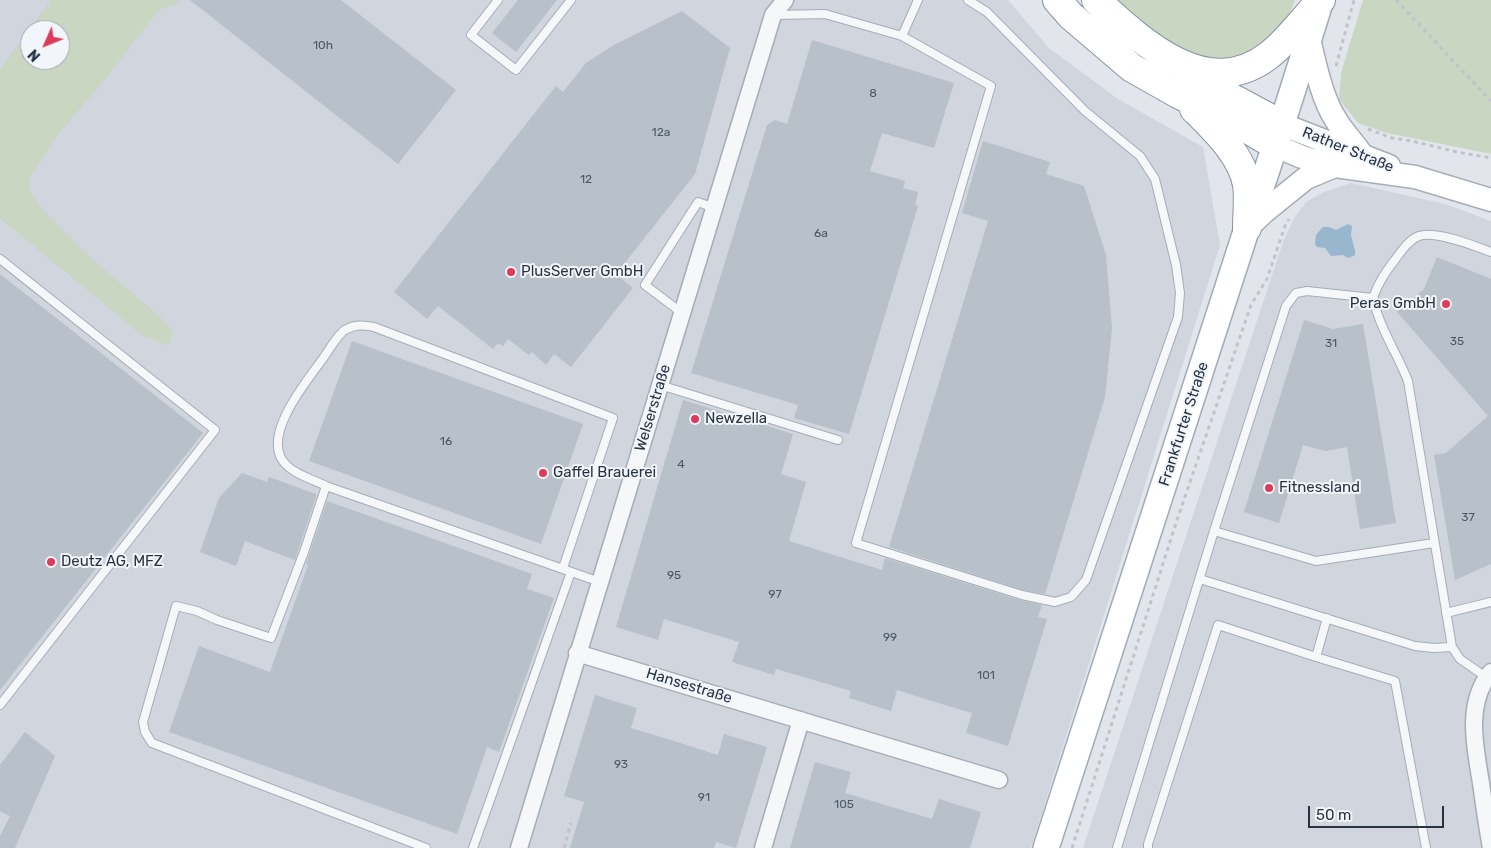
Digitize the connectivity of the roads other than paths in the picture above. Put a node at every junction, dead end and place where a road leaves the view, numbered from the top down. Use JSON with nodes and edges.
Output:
{"nodes":[{"id":1,"x":498,"y":0,"type":"edge"},
{"id":2,"x":571,"y":0,"type":"edge"},
{"id":3,"x":785,"y":0,"type":"edge"},
{"id":4,"x":918,"y":0,"type":"edge"},
{"id":5,"x":968,"y":0,"type":"edge"},
{"id":6,"x":1057,"y":0,"type":"edge"},
{"id":7,"x":1096,"y":0,"type":"edge"},
{"id":8,"x":1321,"y":0,"type":"edge"},
{"id":9,"x":773,"y":15,"type":"junction"},
{"id":10,"x":902,"y":36,"type":"junction"},
{"id":11,"x":1309,"y":39,"type":"junction"},
{"id":12,"x":1178,"y":63,"type":"junction"},
{"id":13,"x":1178,"y":94,"type":"junction"},
{"id":14,"x":1279,"y":135,"type":"junction"},
{"id":15,"x":1362,"y":155,"type":"junction"},
{"id":16,"x":1335,"y":166,"type":"junction"},
{"id":17,"x":1415,"y":178,"type":"junction"},
{"id":18,"x":1491,"y":200,"type":"edge"},
{"id":19,"x":714,"y":208,"type":"junction"},
{"id":20,"x":1248,"y":228,"type":"junction"},
{"id":21,"x":1491,"y":252,"type":"edge"},
{"id":22,"x":0,"y":259,"type":"edge"},
{"id":23,"x":1373,"y":298,"type":"junction"},
{"id":24,"x":682,"y":313,"type":"junction"},
{"id":25,"x":660,"y":385,"type":"junction"},
{"id":26,"x":838,"y":440,"type":"dead end"},
{"id":27,"x":326,"y":486,"type":"junction"},
{"id":28,"x":1214,"y":531,"type":"junction"},
{"id":29,"x":1434,"y":543,"type":"junction"},
{"id":30,"x":563,"y":568,"type":"junction"},
{"id":31,"x":571,"y":572,"type":"junction"},
{"id":32,"x":1200,"y":578,"type":"junction"},
{"id":33,"x":600,"y":582,"type":"junction"},
{"id":34,"x":1491,"y":602,"type":"edge"},
{"id":35,"x":1446,"y":612,"type":"junction"},
{"id":36,"x":1327,"y":618,"type":"junction"},
{"id":37,"x":1452,"y":647,"type":"junction"},
{"id":38,"x":578,"y":653,"type":"junction"},
{"id":39,"x":1316,"y":657,"type":"junction"},
{"id":40,"x":1489,"y":675,"type":"edge"},
{"id":41,"x":0,"y":704,"type":"edge"},
{"id":42,"x":801,"y":720,"type":"junction"},
{"id":43,"x":1000,"y":780,"type":"dead end"},
{"id":44,"x":1490,"y":840,"type":"edge"},
{"id":45,"x":426,"y":848,"type":"edge"},
{"id":46,"x":473,"y":848,"type":"edge"},
{"id":47,"x":519,"y":848,"type":"edge"},
{"id":48,"x":763,"y":848,"type":"edge"},
{"id":49,"x":1046,"y":848,"type":"edge"},
{"id":50,"x":1117,"y":848,"type":"edge"},
{"id":51,"x":1148,"y":848,"type":"edge"},
{"id":52,"x":1426,"y":848,"type":"edge"}],
"edges":[{"from":1,"to":2,"type":"lane"},
{"from":3,"to":9,"type":"street","name":"Welserstraße"},
{"from":4,"to":10,"type":"lane"},
{"from":5,"to":10,"type":"lane"},
{"from":6,"to":13,"type":"highway"},
{"from":7,"to":12,"type":"highway"},
{"from":8,"to":11,"type":"main road","name":"Frankfurter Straße"},
{"from":8,"to":12,"type":"highway"},
{"from":9,"to":10,"type":"lane"},
{"from":9,"to":19,"type":"street","name":"Welserstraße"},
{"from":11,"to":14,"type":"main road","name":"Frankfurter Straße"},
{"from":11,"to":15,"type":"street"},
{"from":12,"to":14,"type":"highway"},
{"from":13,"to":14,"type":"highway"},
{"from":13,"to":20,"type":"highway"},
{"from":14,"to":15,"type":"street","name":"Rather Straße"},
{"from":14,"to":16,"type":"street","name":"Rather Straße"},
{"from":14,"to":20,"type":"main road","name":"Frankfurter Straße"},
{"from":15,"to":17,"type":"street","name":"Rather Straße"},
{"from":16,"to":17,"type":"street","name":"Rather Straße"},
{"from":16,"to":20,"type":"street"},
{"from":17,"to":18,"type":"street","name":"Rather Straße"},
{"from":19,"to":24,"type":"street","name":"Welserstraße"},
{"from":19,"to":24,"type":"lane"},
{"from":20,"to":49,"type":"main road","name":"Frankfurter Straße"},
{"from":21,"to":23,"type":"lane"},
{"from":22,"to":41,"type":"lane"},
{"from":23,"to":28,"type":"lane"},
{"from":23,"to":29,"type":"lane"},
{"from":24,"to":25,"type":"street","name":"Welserstraße"},
{"from":25,"to":26,"type":"lane"},
{"from":25,"to":33,"type":"street","name":"Welserstraße"},
{"from":27,"to":30,"type":"lane"},
{"from":27,"to":30,"type":"lane"},
{"from":27,"to":45,"type":"lane"},
{"from":28,"to":29,"type":"lane"},
{"from":28,"to":32,"type":"lane"},
{"from":29,"to":35,"type":"lane"},
{"from":30,"to":31,"type":"lane"},
{"from":31,"to":33,"type":"lane"},
{"from":31,"to":46,"type":"lane"},
{"from":32,"to":36,"type":"lane"},
{"from":32,"to":50,"type":"lane"},
{"from":33,"to":38,"type":"street","name":"Welserstraße"},
{"from":34,"to":35,"type":"lane"},
{"from":35,"to":37,"type":"lane"},
{"from":36,"to":37,"type":"lane"},
{"from":36,"to":39,"type":"lane"},
{"from":37,"to":40,"type":"lane"},
{"from":38,"to":42,"type":"street","name":"Hansestraße"},
{"from":38,"to":47,"type":"street","name":"Welserstraße"},
{"from":39,"to":51,"type":"lane"},
{"from":39,"to":52,"type":"lane"},
{"from":40,"to":44,"type":"street"},
{"from":42,"to":43,"type":"street","name":"Hansestraße"},
{"from":42,"to":48,"type":"street"}]}
